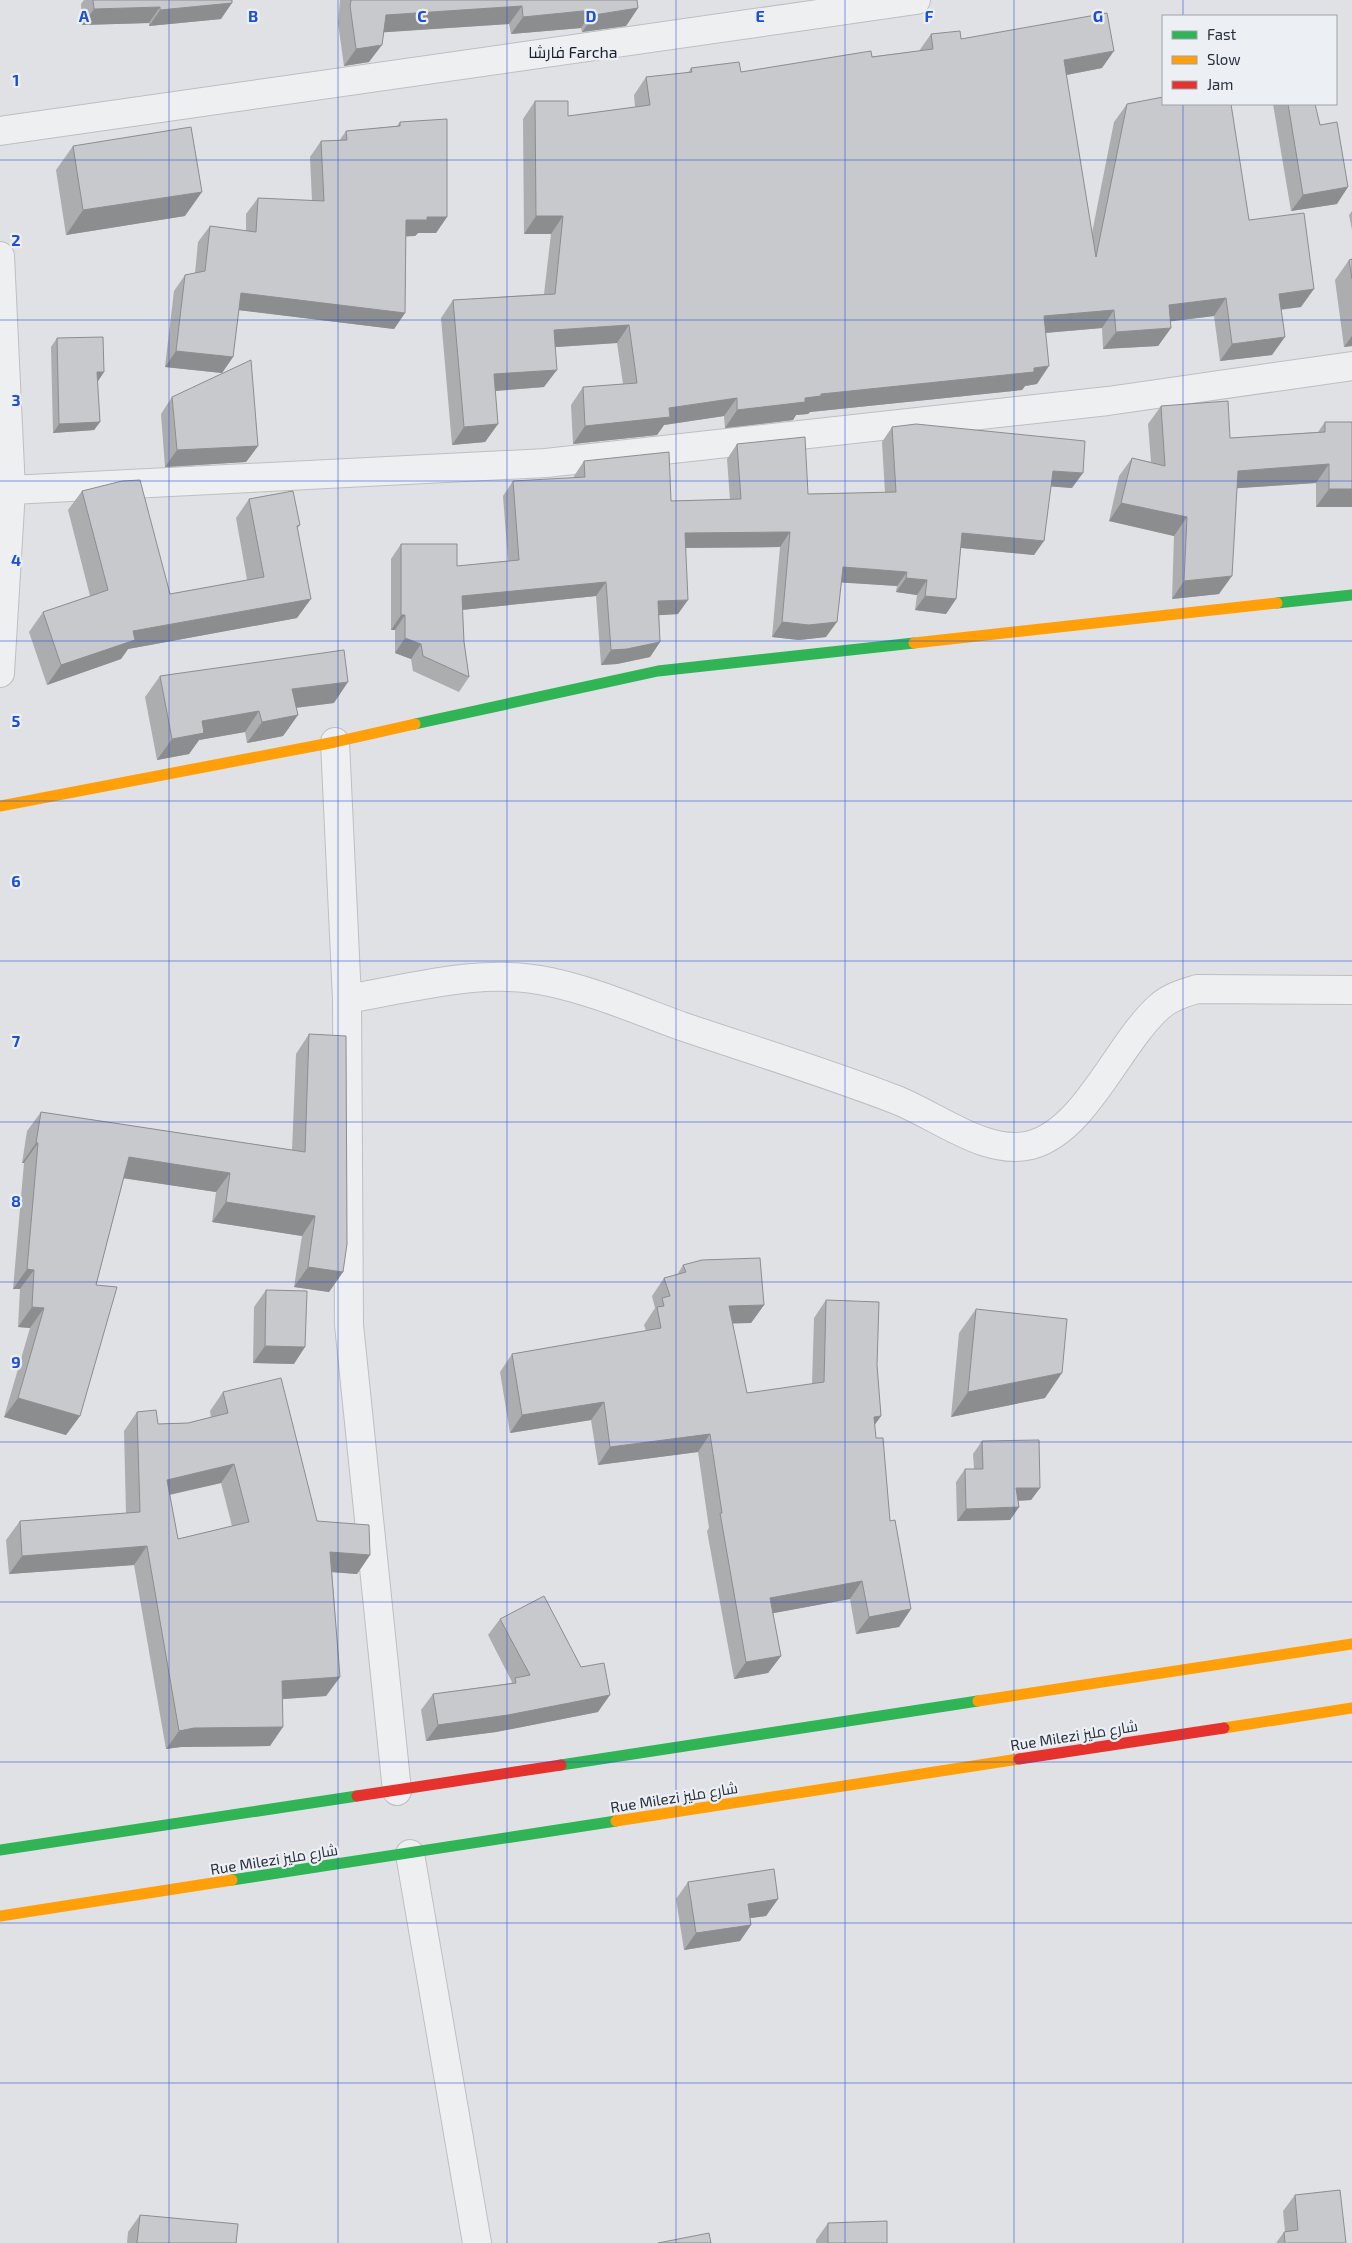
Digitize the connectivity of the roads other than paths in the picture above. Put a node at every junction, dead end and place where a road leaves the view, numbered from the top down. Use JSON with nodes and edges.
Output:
{"nodes":[{"id":1,"x":916,"y":0,"type":"edge"},
{"id":2,"x":0,"y":132,"type":"edge"},
{"id":3,"x":0,"y":256,"type":"edge"},
{"id":4,"x":1352,"y":366,"type":"edge"},
{"id":5,"x":12,"y":490,"type":"junction"},
{"id":6,"x":1352,"y":595,"type":"edge"},
{"id":7,"x":0,"y":674,"type":"edge"},
{"id":8,"x":334,"y":742,"type":"junction"},
{"id":9,"x":0,"y":806,"type":"edge"},
{"id":10,"x":1352,"y":990,"type":"edge"},
{"id":11,"x":347,"y":999,"type":"junction"},
{"id":12,"x":1352,"y":1644,"type":"edge"},
{"id":13,"x":1352,"y":1708,"type":"edge"},
{"id":14,"x":397,"y":1791,"type":"junction"},
{"id":15,"x":0,"y":1850,"type":"edge"},
{"id":16,"x":410,"y":1854,"type":"junction"},
{"id":17,"x":0,"y":1916,"type":"edge"},
{"id":18,"x":477,"y":2243,"type":"edge"}],
"edges":[{"from":1,"to":2,"type":"street"},
{"from":3,"to":5,"type":"street"},
{"from":4,"to":5,"type":"street"},
{"from":5,"to":7,"type":"street"},
{"from":6,"to":8,"type":"street"},
{"from":8,"to":9,"type":"street"},
{"from":8,"to":11,"type":"street"},
{"from":10,"to":11,"type":"street"},
{"from":11,"to":14,"type":"street"},
{"from":12,"to":14,"type":"street"},
{"from":13,"to":16,"type":"street","name":"Rue Milezi شارع مليز"},
{"from":14,"to":15,"type":"street"},
{"from":16,"to":17,"type":"street","name":"Rue Milezi شارع مليز"},
{"from":16,"to":18,"type":"street"}]}
